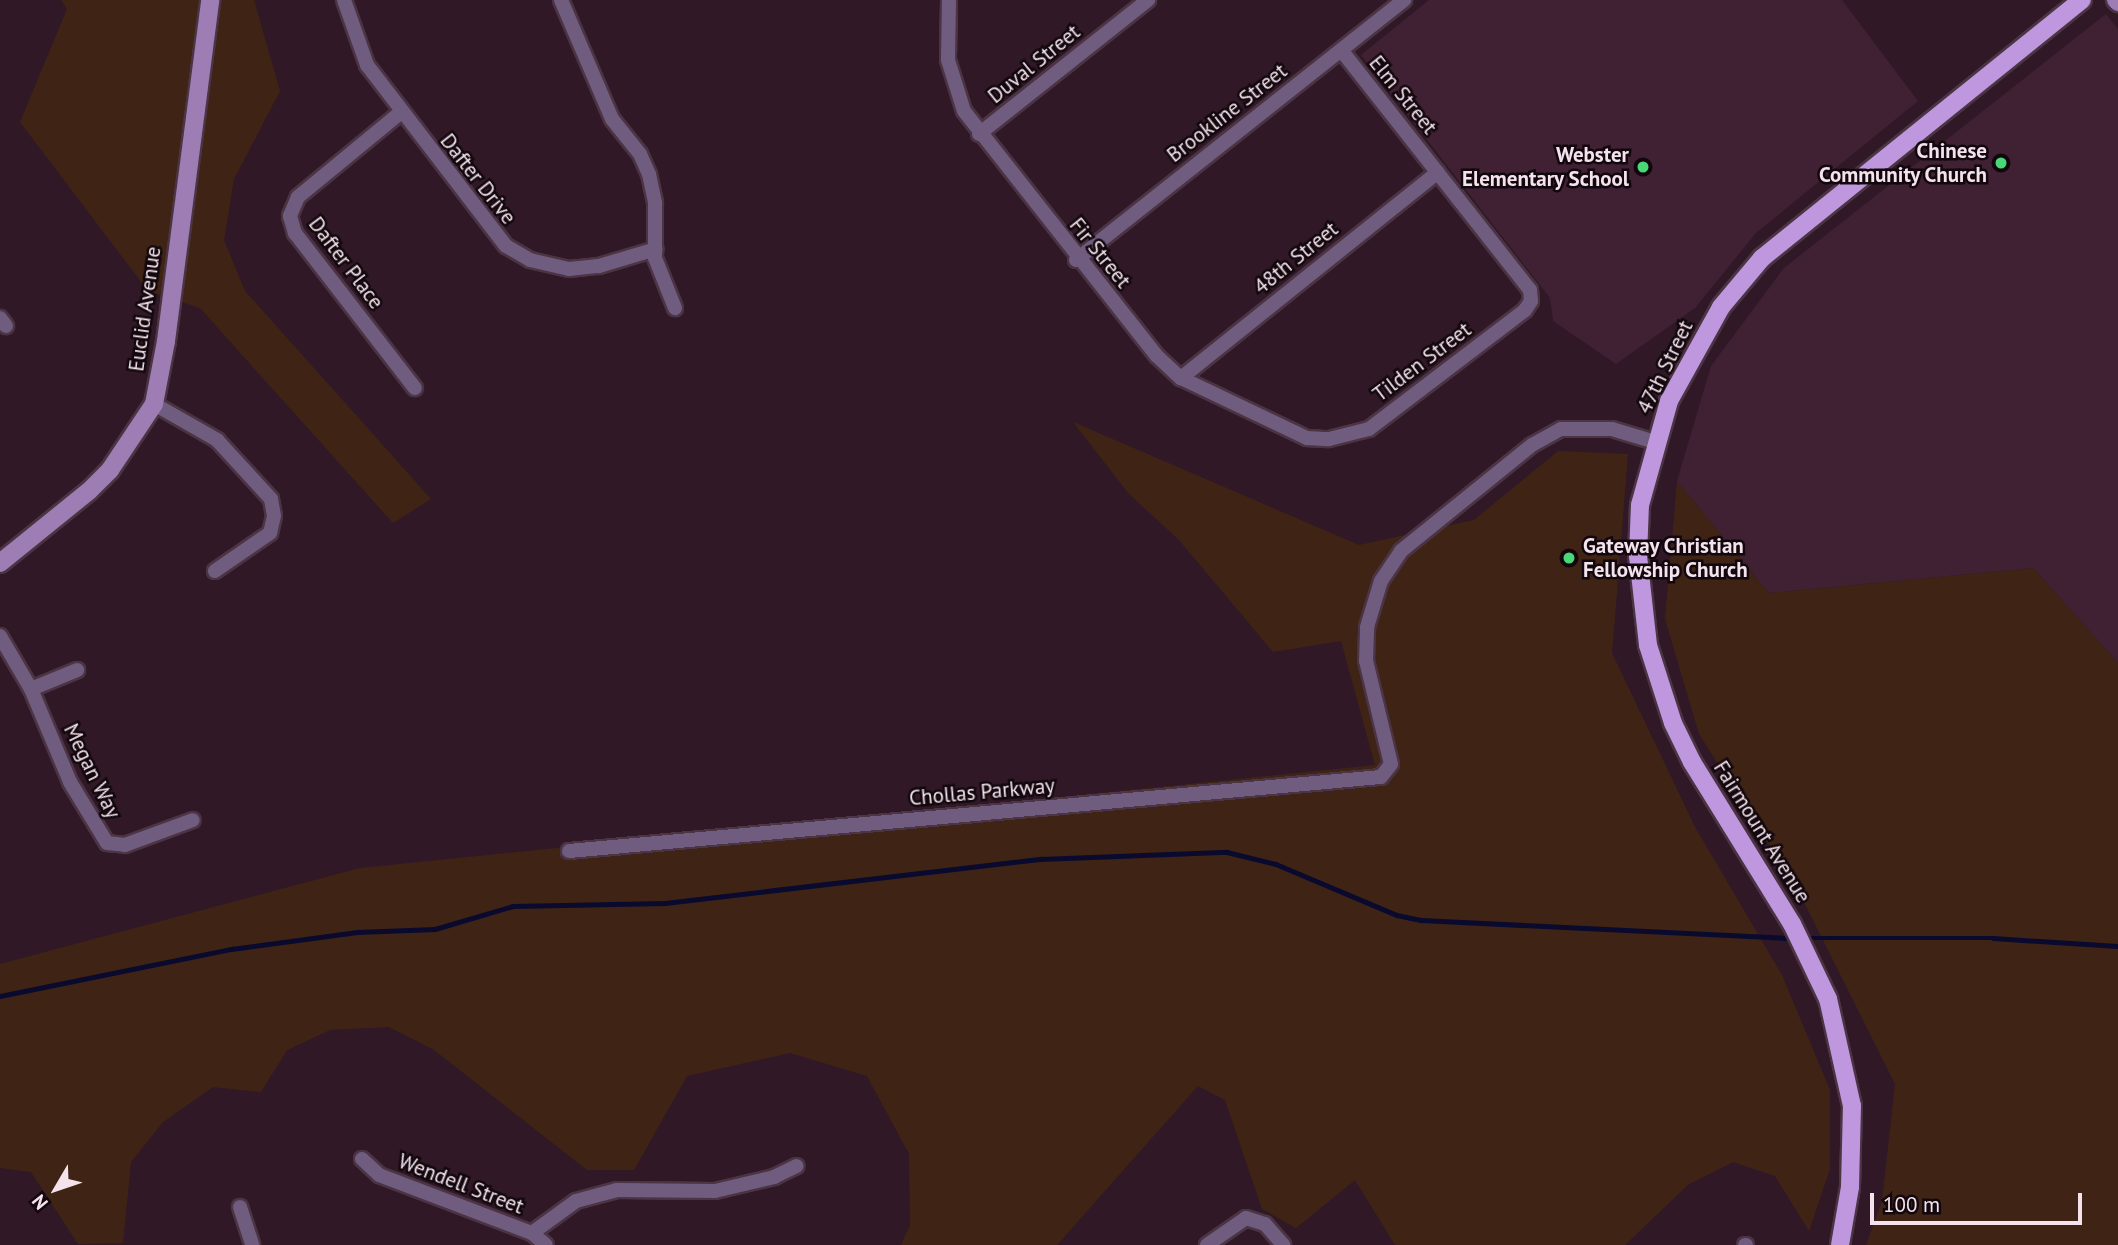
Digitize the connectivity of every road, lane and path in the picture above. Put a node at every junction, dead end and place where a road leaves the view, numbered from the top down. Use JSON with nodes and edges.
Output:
{"nodes":[{"id":1,"x":210,"y":0,"type":"edge"},
{"id":2,"x":344,"y":0,"type":"edge"},
{"id":3,"x":561,"y":0,"type":"edge"},
{"id":4,"x":949,"y":0,"type":"edge"},
{"id":5,"x":1148,"y":0,"type":"edge"},
{"id":6,"x":1404,"y":0,"type":"edge"},
{"id":7,"x":2082,"y":0,"type":"edge"},
{"id":8,"x":1341,"y":50,"type":"junction"},
{"id":9,"x":400,"y":113,"type":"junction"},
{"id":10,"x":979,"y":134,"type":"junction"},
{"id":11,"x":1438,"y":172,"type":"junction"},
{"id":12,"x":656,"y":249,"type":"junction"},
{"id":13,"x":1076,"y":260,"type":"junction"},
{"id":14,"x":1531,"y":300,"type":"joint"},
{"id":15,"x":675,"y":307,"type":"dead end"},
{"id":16,"x":1181,"y":378,"type":"junction"},
{"id":17,"x":415,"y":388,"type":"dead end"},
{"id":18,"x":154,"y":404,"type":"junction"},
{"id":19,"x":1329,"y":439,"type":"joint"},
{"id":20,"x":1655,"y":442,"type":"junction"},
{"id":21,"x":0,"y":563,"type":"edge"},
{"id":22,"x":215,"y":570,"type":"dead end"},
{"id":23,"x":0,"y":636,"type":"edge"},
{"id":24,"x":77,"y":670,"type":"dead end"},
{"id":25,"x":31,"y":689,"type":"junction"},
{"id":26,"x":1391,"y":764,"type":"joint"},
{"id":27,"x":193,"y":820,"type":"dead end"},
{"id":28,"x":569,"y":851,"type":"dead end"},
{"id":29,"x":362,"y":1159,"type":"dead end"},
{"id":30,"x":797,"y":1166,"type":"dead end"},
{"id":31,"x":240,"y":1207,"type":"dead end"},
{"id":32,"x":532,"y":1234,"type":"junction"},
{"id":33,"x":252,"y":1245,"type":"edge"},
{"id":34,"x":546,"y":1245,"type":"edge"},
{"id":35,"x":1208,"y":1245,"type":"edge"},
{"id":36,"x":1283,"y":1245,"type":"edge"},
{"id":37,"x":1840,"y":1245,"type":"edge"}],
"edges":[{"from":1,"to":18,"type":"main road","name":"Euclid Avenue"},
{"from":2,"to":9,"type":"street","name":"Dafter Drive"},
{"from":3,"to":12,"type":"street"},
{"from":4,"to":10,"type":"street","name":"Fir Street"},
{"from":5,"to":10,"type":"street","name":"Duval Street"},
{"from":6,"to":8,"type":"street","name":"Brookline Street"},
{"from":7,"to":20,"type":"main road","name":"47th Street"},
{"from":8,"to":11,"type":"street","name":"Elm Street"},
{"from":8,"to":13,"type":"street","name":"Brookline Street"},
{"from":9,"to":12,"type":"street","name":"Dafter Drive"},
{"from":9,"to":17,"type":"street","name":"Dafter Place"},
{"from":10,"to":13,"type":"street","name":"Fir Street"},
{"from":11,"to":14,"type":"street","name":"Elm Street"},
{"from":11,"to":16,"type":"street","name":"48th Street"},
{"from":12,"to":15,"type":"street"},
{"from":13,"to":16,"type":"street","name":"Fir Street"},
{"from":14,"to":19,"type":"street","name":"Tilden Street"},
{"from":16,"to":19,"type":"street","name":"Fir Street"},
{"from":18,"to":21,"type":"main road","name":"Euclid Avenue"},
{"from":18,"to":22,"type":"street"},
{"from":20,"to":26,"type":"street","name":"47th Street"},
{"from":20,"to":37,"type":"main road","name":"Fairmount Avenue"},
{"from":23,"to":25,"type":"street","name":"Megan Way"},
{"from":24,"to":25,"type":"street"},
{"from":25,"to":27,"type":"street","name":"Megan Way"},
{"from":26,"to":28,"type":"street","name":"Chollas Parkway"},
{"from":29,"to":32,"type":"street","name":"Wendell Street"},
{"from":30,"to":32,"type":"street"},
{"from":31,"to":33,"type":"street"},
{"from":32,"to":34,"type":"street","name":"Wendell Street"},
{"from":35,"to":36,"type":"street"}]}
